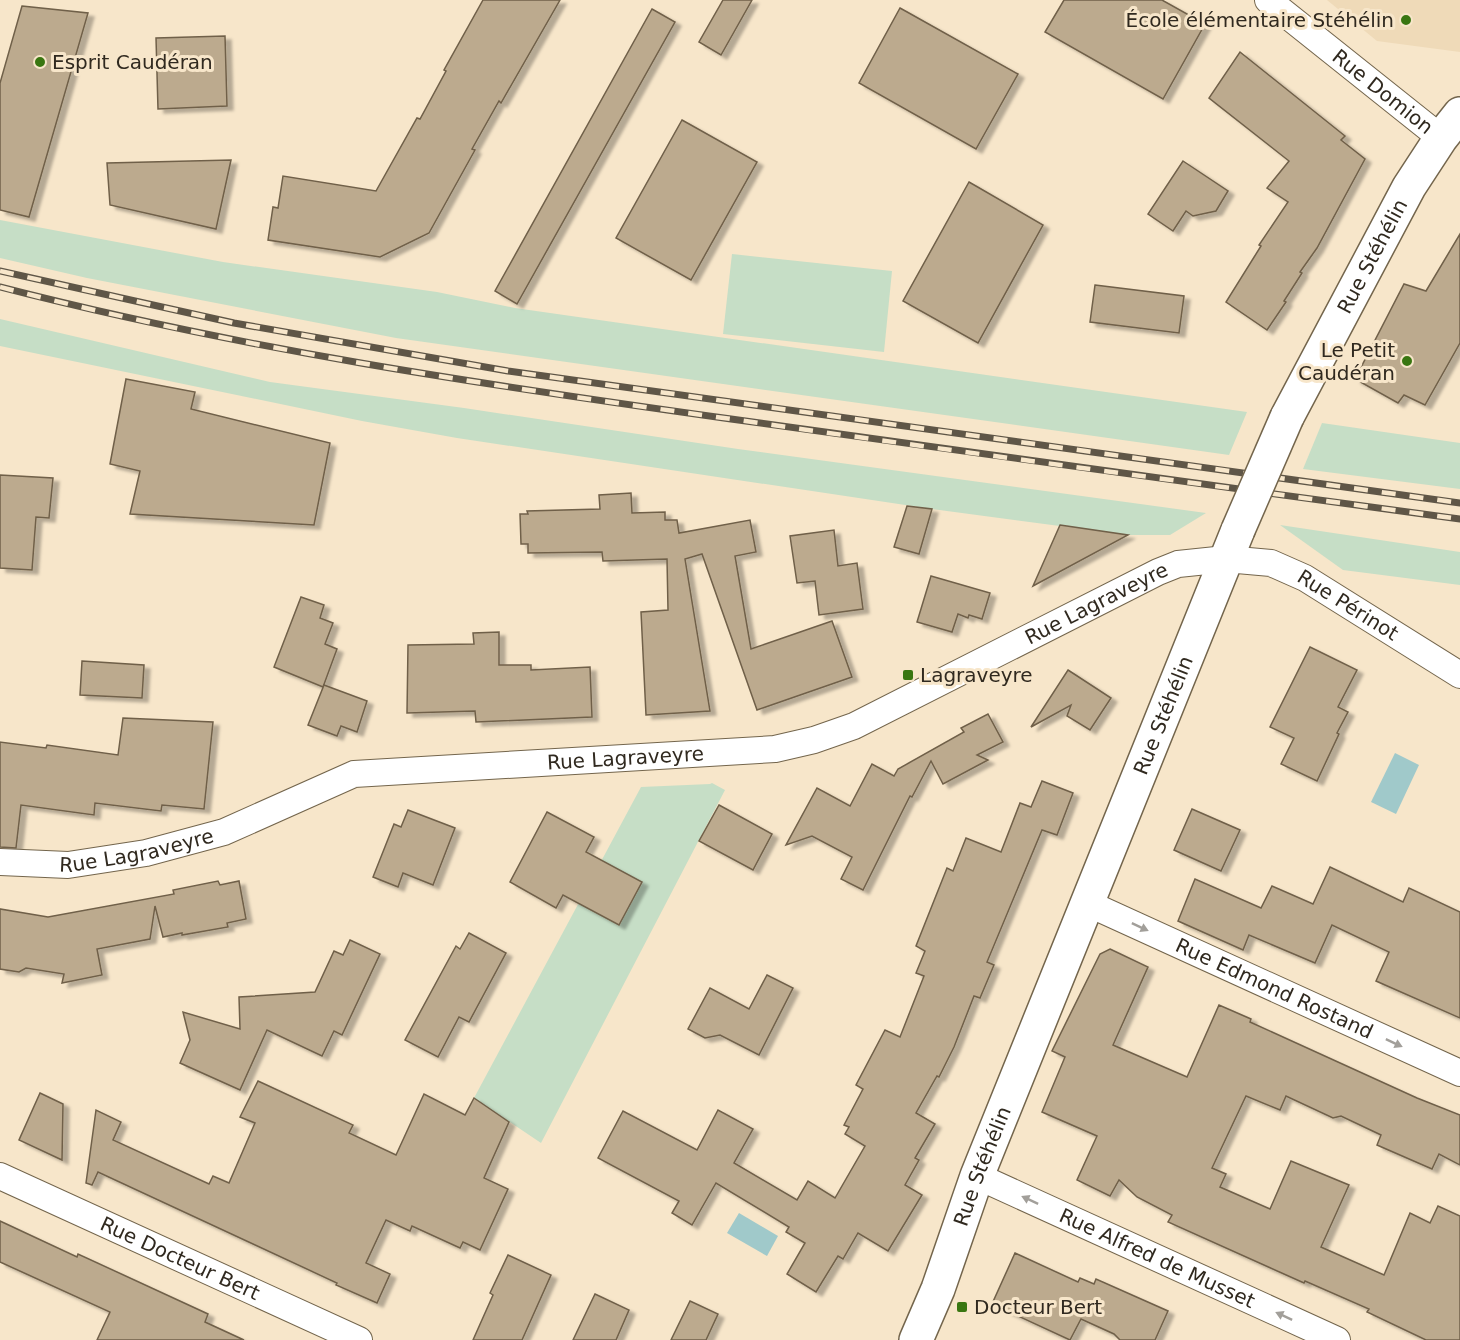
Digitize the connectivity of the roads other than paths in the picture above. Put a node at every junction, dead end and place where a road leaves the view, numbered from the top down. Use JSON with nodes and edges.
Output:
{"nodes":[{"id":1,"x":1268,"y":0,"type":"edge"},
{"id":2,"x":1450,"y":126,"type":"edge"},
{"id":3,"x":1232,"y":544,"type":"junction"},
{"id":4,"x":1460,"y":675,"type":"edge"},
{"id":5,"x":0,"y":862,"type":"edge"},
{"id":6,"x":1087,"y":903,"type":"junction"},
{"id":7,"x":1460,"y":1073,"type":"edge"},
{"id":8,"x":0,"y":1176,"type":"edge"},
{"id":9,"x":977,"y":1176,"type":"junction"},
{"id":10,"x":359,"y":1340,"type":"edge"},
{"id":11,"x":916,"y":1340,"type":"edge"},
{"id":12,"x":1337,"y":1340,"type":"edge"}],
"edges":[{"from":1,"to":2,"type":"street","name":"Rue Domion"},
{"from":2,"to":3,"type":"street","name":"Rue Stéhélin","bridge":true},
{"from":3,"to":4,"type":"street","name":"Rue Périnot"},
{"from":3,"to":5,"type":"street","name":"Rue Lagraveyre"},
{"from":3,"to":6,"type":"street","name":"Rue Stéhélin"},
{"from":6,"to":7,"type":"street","name":"Rue Edmond Rostand","one_way":true},
{"from":6,"to":9,"type":"street","name":"Rue Stéhélin"},
{"from":8,"to":10,"type":"street","name":"Rue Docteur Bert"},
{"from":9,"to":11,"type":"street","name":"Rue Stéhélin"},
{"from":12,"to":9,"type":"street","name":"Rue Alfred de Musset","one_way":true}]}
